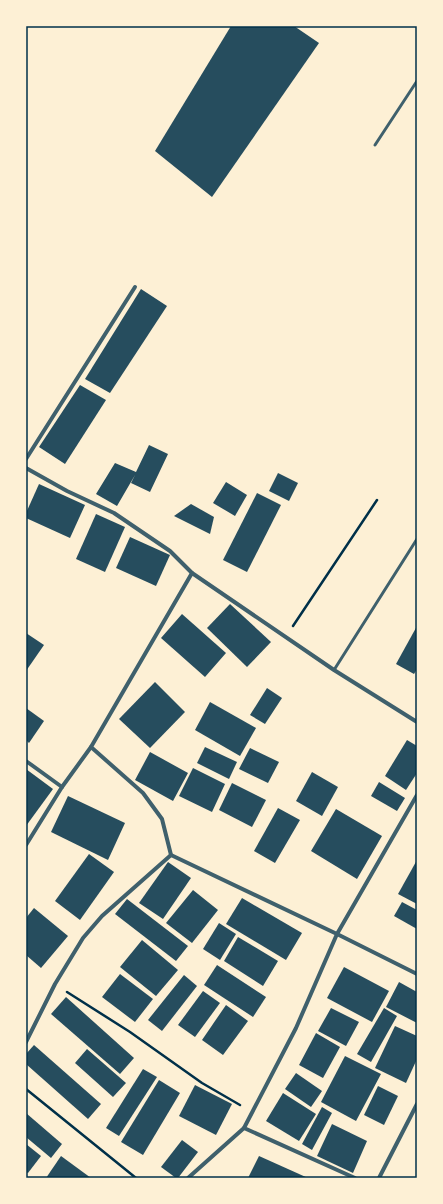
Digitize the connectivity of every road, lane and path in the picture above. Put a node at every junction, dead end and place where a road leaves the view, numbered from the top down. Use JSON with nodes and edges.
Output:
{"nodes":[{"id":1,"x":417,"y":81,"type":"edge"},
{"id":2,"x":375,"y":145,"type":"dead end"},
{"id":3,"x":135,"y":287,"type":"dead end"},
{"id":4,"x":26,"y":459,"type":"edge"},
{"id":5,"x":26,"y":468,"type":"edge"},
{"id":6,"x":377,"y":500,"type":"dead end"},
{"id":7,"x":417,"y":539,"type":"edge"},
{"id":8,"x":192,"y":573,"type":"junction"},
{"id":9,"x":287,"y":637,"type":"junction"},
{"id":10,"x":334,"y":670,"type":"junction"},
{"id":11,"x":417,"y":722,"type":"edge"},
{"id":12,"x":91,"y":747,"type":"junction"},
{"id":13,"x":26,"y":761,"type":"edge"},
{"id":14,"x":62,"y":787,"type":"junction"},
{"id":15,"x":417,"y":795,"type":"edge"},
{"id":16,"x":26,"y":845,"type":"edge"},
{"id":17,"x":171,"y":855,"type":"junction"},
{"id":18,"x":337,"y":934,"type":"junction"},
{"id":19,"x":417,"y":974,"type":"edge"},
{"id":20,"x":55,"y":984,"type":"junction"},
{"id":21,"x":26,"y":1042,"type":"edge"},
{"id":22,"x":26,"y":1089,"type":"edge"},
{"id":23,"x":417,"y":1104,"type":"edge"},
{"id":24,"x":253,"y":1112,"type":"junction"},
{"id":25,"x":244,"y":1128,"type":"junction"},
{"id":26,"x":136,"y":1178,"type":"edge"},
{"id":27,"x":188,"y":1178,"type":"edge"},
{"id":28,"x":355,"y":1178,"type":"edge"},
{"id":29,"x":379,"y":1178,"type":"edge"}],
"edges":[{"from":1,"to":2,"type":"lane"},
{"from":3,"to":4,"type":"street"},
{"from":5,"to":8,"type":"street"},
{"from":6,"to":9,"type":"path"},
{"from":7,"to":10,"type":"lane"},
{"from":8,"to":9,"type":"street"},
{"from":8,"to":12,"type":"street"},
{"from":9,"to":10,"type":"street"},
{"from":10,"to":11,"type":"street"},
{"from":12,"to":14,"type":"street"},
{"from":12,"to":17,"type":"street"},
{"from":13,"to":14,"type":"street"},
{"from":14,"to":16,"type":"street"},
{"from":15,"to":18,"type":"street"},
{"from":17,"to":18,"type":"street"},
{"from":17,"to":20,"type":"street"},
{"from":18,"to":19,"type":"street"},
{"from":18,"to":24,"type":"street"},
{"from":20,"to":21,"type":"street"},
{"from":20,"to":24,"type":"path"},
{"from":22,"to":26,"type":"path"},
{"from":23,"to":29,"type":"street"},
{"from":24,"to":25,"type":"street"},
{"from":25,"to":27,"type":"street"},
{"from":25,"to":28,"type":"street"}]}
